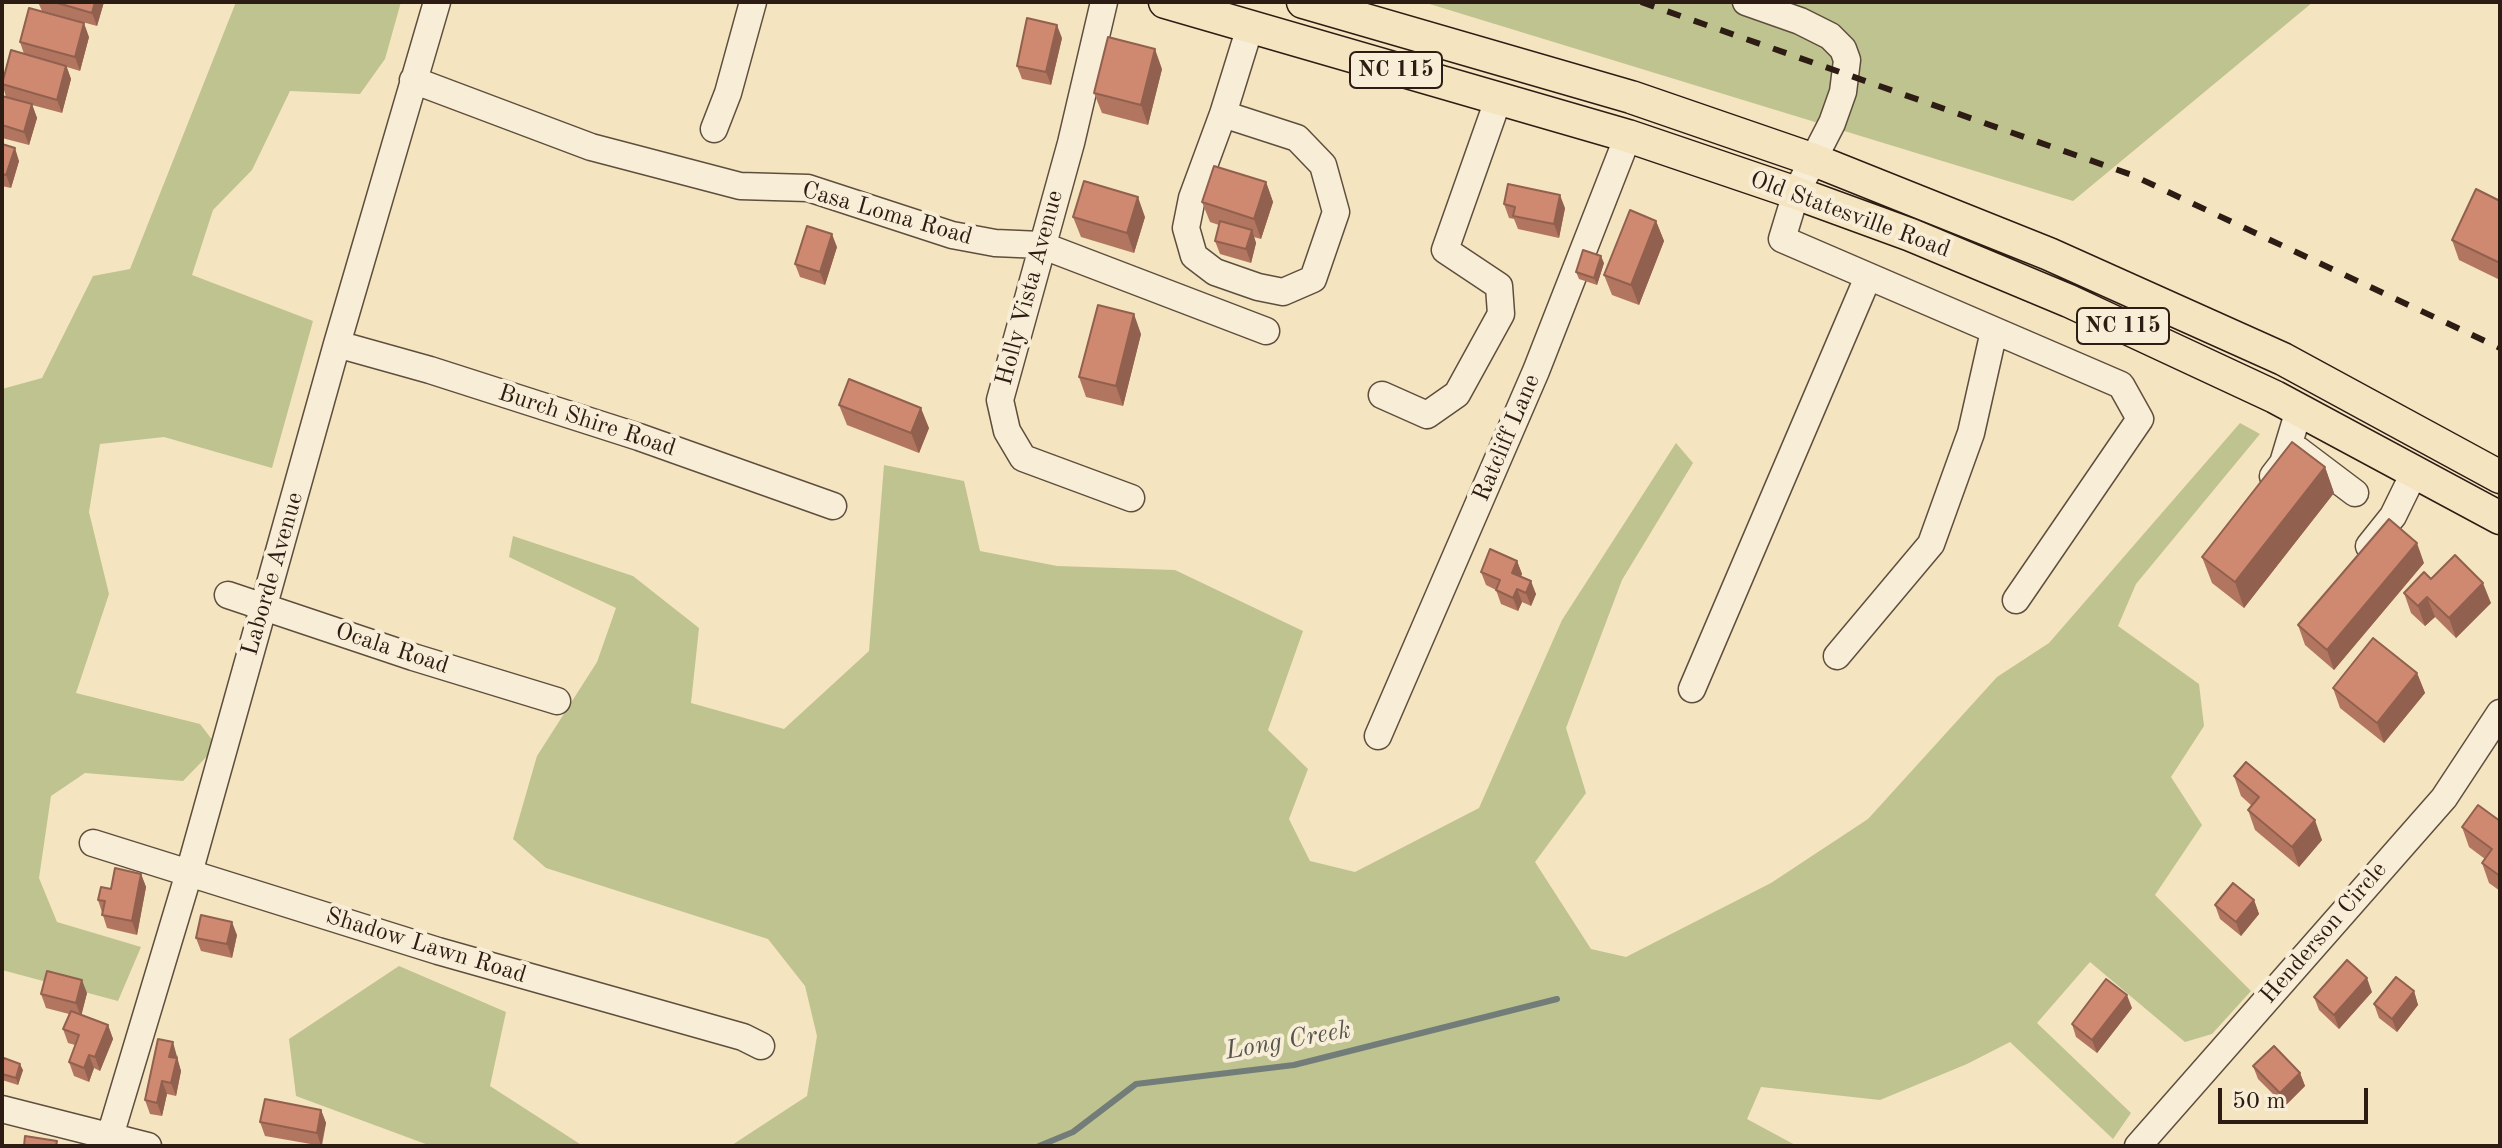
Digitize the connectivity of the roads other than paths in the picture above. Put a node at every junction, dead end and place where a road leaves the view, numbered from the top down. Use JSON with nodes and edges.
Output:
{"nodes":[{"id":1,"x":437,"y":2,"type":"edge"},
{"id":2,"x":753,"y":2,"type":"edge"},
{"id":3,"x":1104,"y":2,"type":"edge"},
{"id":4,"x":1165,"y":2,"type":"edge"},
{"id":5,"x":1303,"y":2,"type":"edge"},
{"id":6,"x":1746,"y":2,"type":"edge"},
{"id":7,"x":1250,"y":27,"type":"junction"},
{"id":8,"x":413,"y":80,"type":"junction"},
{"id":9,"x":1498,"y":100,"type":"junction"},
{"id":10,"x":1223,"y":114,"type":"junction"},
{"id":11,"x":714,"y":129,"type":"dead end"},
{"id":12,"x":1628,"y":136,"type":"junction"},
{"id":13,"x":1814,"y":160,"type":"junction"},
{"id":14,"x":1796,"y":193,"type":"junction"},
{"id":15,"x":1041,"y":245,"type":"junction"},
{"id":16,"x":1868,"y":277,"type":"junction"},
{"id":17,"x":1266,"y":331,"type":"dead end"},
{"id":18,"x":1994,"y":331,"type":"junction"},
{"id":19,"x":337,"y":344,"type":"junction"},
{"id":20,"x":1382,"y":395,"type":"dead end"},
{"id":21,"x":2299,"y":410,"type":"junction"},
{"id":22,"x":2289,"y":443,"type":"junction"},
{"id":23,"x":2415,"y":471,"type":"junction"},
{"id":24,"x":2500,"y":477,"type":"edge"},
{"id":25,"x":2355,"y":493,"type":"dead end"},
{"id":26,"x":1131,"y":498,"type":"dead end"},
{"id":27,"x":2254,"y":500,"type":"edge"},
{"id":28,"x":833,"y":506,"type":"dead end"},
{"id":29,"x":2500,"y":518,"type":"edge"},
{"id":30,"x":2355,"y":563,"type":"edge"},
{"id":31,"x":228,"y":595,"type":"dead end"},
{"id":32,"x":2016,"y":600,"type":"dead end"},
{"id":33,"x":265,"y":606,"type":"junction"},
{"id":34,"x":1837,"y":656,"type":"dead end"},
{"id":35,"x":1692,"y":689,"type":"dead end"},
{"id":36,"x":557,"y":701,"type":"dead end"},
{"id":37,"x":2500,"y":713,"type":"edge"},
{"id":38,"x":1378,"y":736,"type":"dead end"},
{"id":39,"x":93,"y":843,"type":"dead end"},
{"id":40,"x":189,"y":873,"type":"junction"},
{"id":41,"x":761,"y":1046,"type":"dead end"},
{"id":42,"x":2,"y":1109,"type":"edge"},
{"id":43,"x":108,"y":1140,"type":"edge"},
{"id":44,"x":148,"y":1146,"type":"edge"},
{"id":45,"x":2138,"y":1146,"type":"edge"}],
"edges":[{"from":1,"to":8,"type":"street","name":"Laborde Avenue"},
{"from":2,"to":11,"type":"street"},
{"from":3,"to":15,"type":"street","name":"Holly Vista Avenue"},
{"from":4,"to":7,"type":"main road","name":"Old Statesville Road","number":"NC 115"},
{"from":5,"to":13,"type":"main road","name":"Old Statesville Road","number":"NC 115"},
{"from":6,"to":13,"type":"street"},
{"from":7,"to":9,"type":"main road","name":"Old Statesville Road","number":"NC 115"},
{"from":7,"to":10,"type":"street"},
{"from":8,"to":15,"type":"street","name":"Casa Loma Road"},
{"from":8,"to":19,"type":"street","name":"Laborde Avenue"},
{"from":9,"to":12,"type":"main road","name":"Old Statesville Road","number":"NC 115"},
{"from":9,"to":20,"type":"street"},
{"from":10,"to":10,"type":"street"},
{"from":12,"to":14,"type":"main road","name":"Old Statesville Road","number":"NC 115"},
{"from":12,"to":38,"type":"street","name":"Ratcliff Lane"},
{"from":13,"to":14,"type":"street"},
{"from":13,"to":24,"type":"main road","name":"Old Statesville Road","number":"NC 115"},
{"from":14,"to":16,"type":"street"},
{"from":14,"to":21,"type":"main road","name":"Old Statesville Road","number":"NC 115"},
{"from":15,"to":17,"type":"street","name":"Casa Loma Road"},
{"from":15,"to":26,"type":"street","name":"Holly Vista Avenue"},
{"from":16,"to":18,"type":"street"},
{"from":16,"to":35,"type":"street"},
{"from":18,"to":32,"type":"street"},
{"from":18,"to":34,"type":"street"},
{"from":19,"to":28,"type":"street","name":"Burch Shire Road"},
{"from":19,"to":33,"type":"street","name":"Laborde Avenue"},
{"from":21,"to":22,"type":"street"},
{"from":21,"to":23,"type":"main road","name":"Old Statesville Road","number":"NC 115"},
{"from":22,"to":25,"type":"street"},
{"from":22,"to":27,"type":"street"},
{"from":23,"to":29,"type":"main road","name":"Old Statesville Road","number":"NC 115"},
{"from":23,"to":30,"type":"street"},
{"from":31,"to":33,"type":"street","name":"Ocala Road"},
{"from":33,"to":36,"type":"street","name":"Ocala Road"},
{"from":33,"to":40,"type":"street","name":"Laborde Avenue"},
{"from":37,"to":45,"type":"street","name":"Henderson Circle"},
{"from":39,"to":40,"type":"street","name":"Shadow Lawn Road"},
{"from":40,"to":41,"type":"street","name":"Shadow Lawn Road"},
{"from":40,"to":43,"type":"street","name":"Laborde Avenue"},
{"from":42,"to":43,"type":"street"},
{"from":43,"to":44,"type":"street"}]}
